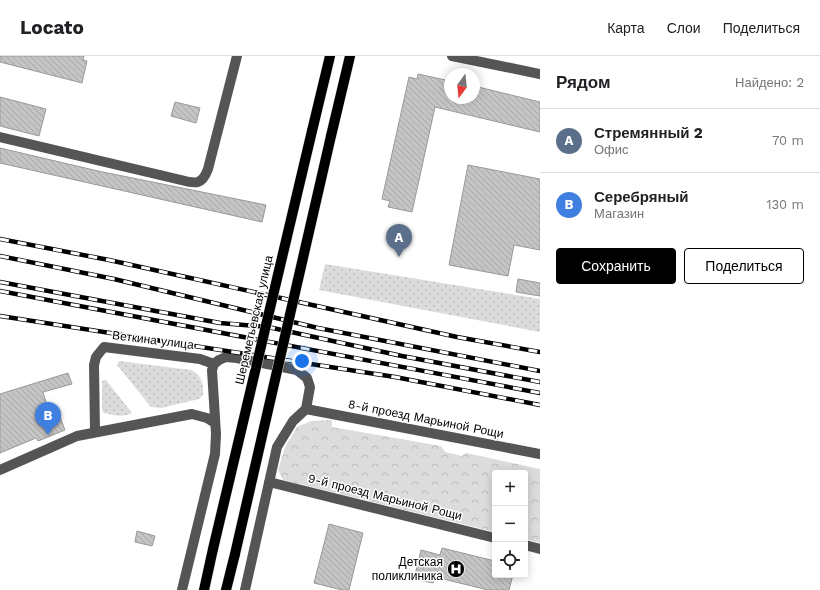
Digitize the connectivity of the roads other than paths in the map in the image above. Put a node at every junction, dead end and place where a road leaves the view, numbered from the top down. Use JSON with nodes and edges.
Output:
{"nodes":[{"id":1,"x":237,"y":56,"type":"edge"},
{"id":2,"x":330,"y":56,"type":"edge"},
{"id":3,"x":350,"y":56,"type":"edge"},
{"id":4,"x":452,"y":56,"type":"edge"},
{"id":5,"x":540,"y":74,"type":"edge"},
{"id":6,"x":0,"y":137,"type":"edge"},
{"id":7,"x":214,"y":364,"type":"junction"},
{"id":8,"x":306,"y":409,"type":"junction"},
{"id":9,"x":215,"y":423,"type":"junction"},
{"id":10,"x":95,"y":432,"type":"junction"},
{"id":11,"x":540,"y":454,"type":"edge"},
{"id":12,"x":0,"y":470,"type":"edge"},
{"id":13,"x":269,"y":482,"type":"junction"},
{"id":14,"x":492,"y":537,"type":"edge"},
{"id":15,"x":528,"y":546,"type":"edge"},
{"id":16,"x":540,"y":549,"type":"edge"},
{"id":17,"x":182,"y":590,"type":"edge"},
{"id":18,"x":204,"y":590,"type":"edge"},
{"id":19,"x":226,"y":590,"type":"edge"},
{"id":20,"x":245,"y":590,"type":"edge"}],
"edges":[{"from":1,"to":6,"type":"street"},
{"from":2,"to":18,"type":"main road","name":"Шереметьевская улица","bridge":true},
{"from":3,"to":19,"type":"main road","bridge":true},
{"from":4,"to":5,"type":"street"},
{"from":7,"to":8,"type":"street"},
{"from":7,"to":9,"type":"street"},
{"from":7,"to":10,"type":"street","name":"Веткина улица"},
{"from":8,"to":11,"type":"street","name":"8-й проезд Марьиной Рощи"},
{"from":8,"to":13,"type":"street"},
{"from":9,"to":10,"type":"street"},
{"from":9,"to":17,"type":"street"},
{"from":10,"to":12,"type":"street"},
{"from":13,"to":14,"type":"street","name":"9-й проезд Марьиной Рощи"},
{"from":13,"to":20,"type":"street"},
{"from":15,"to":16,"type":"street"}]}
